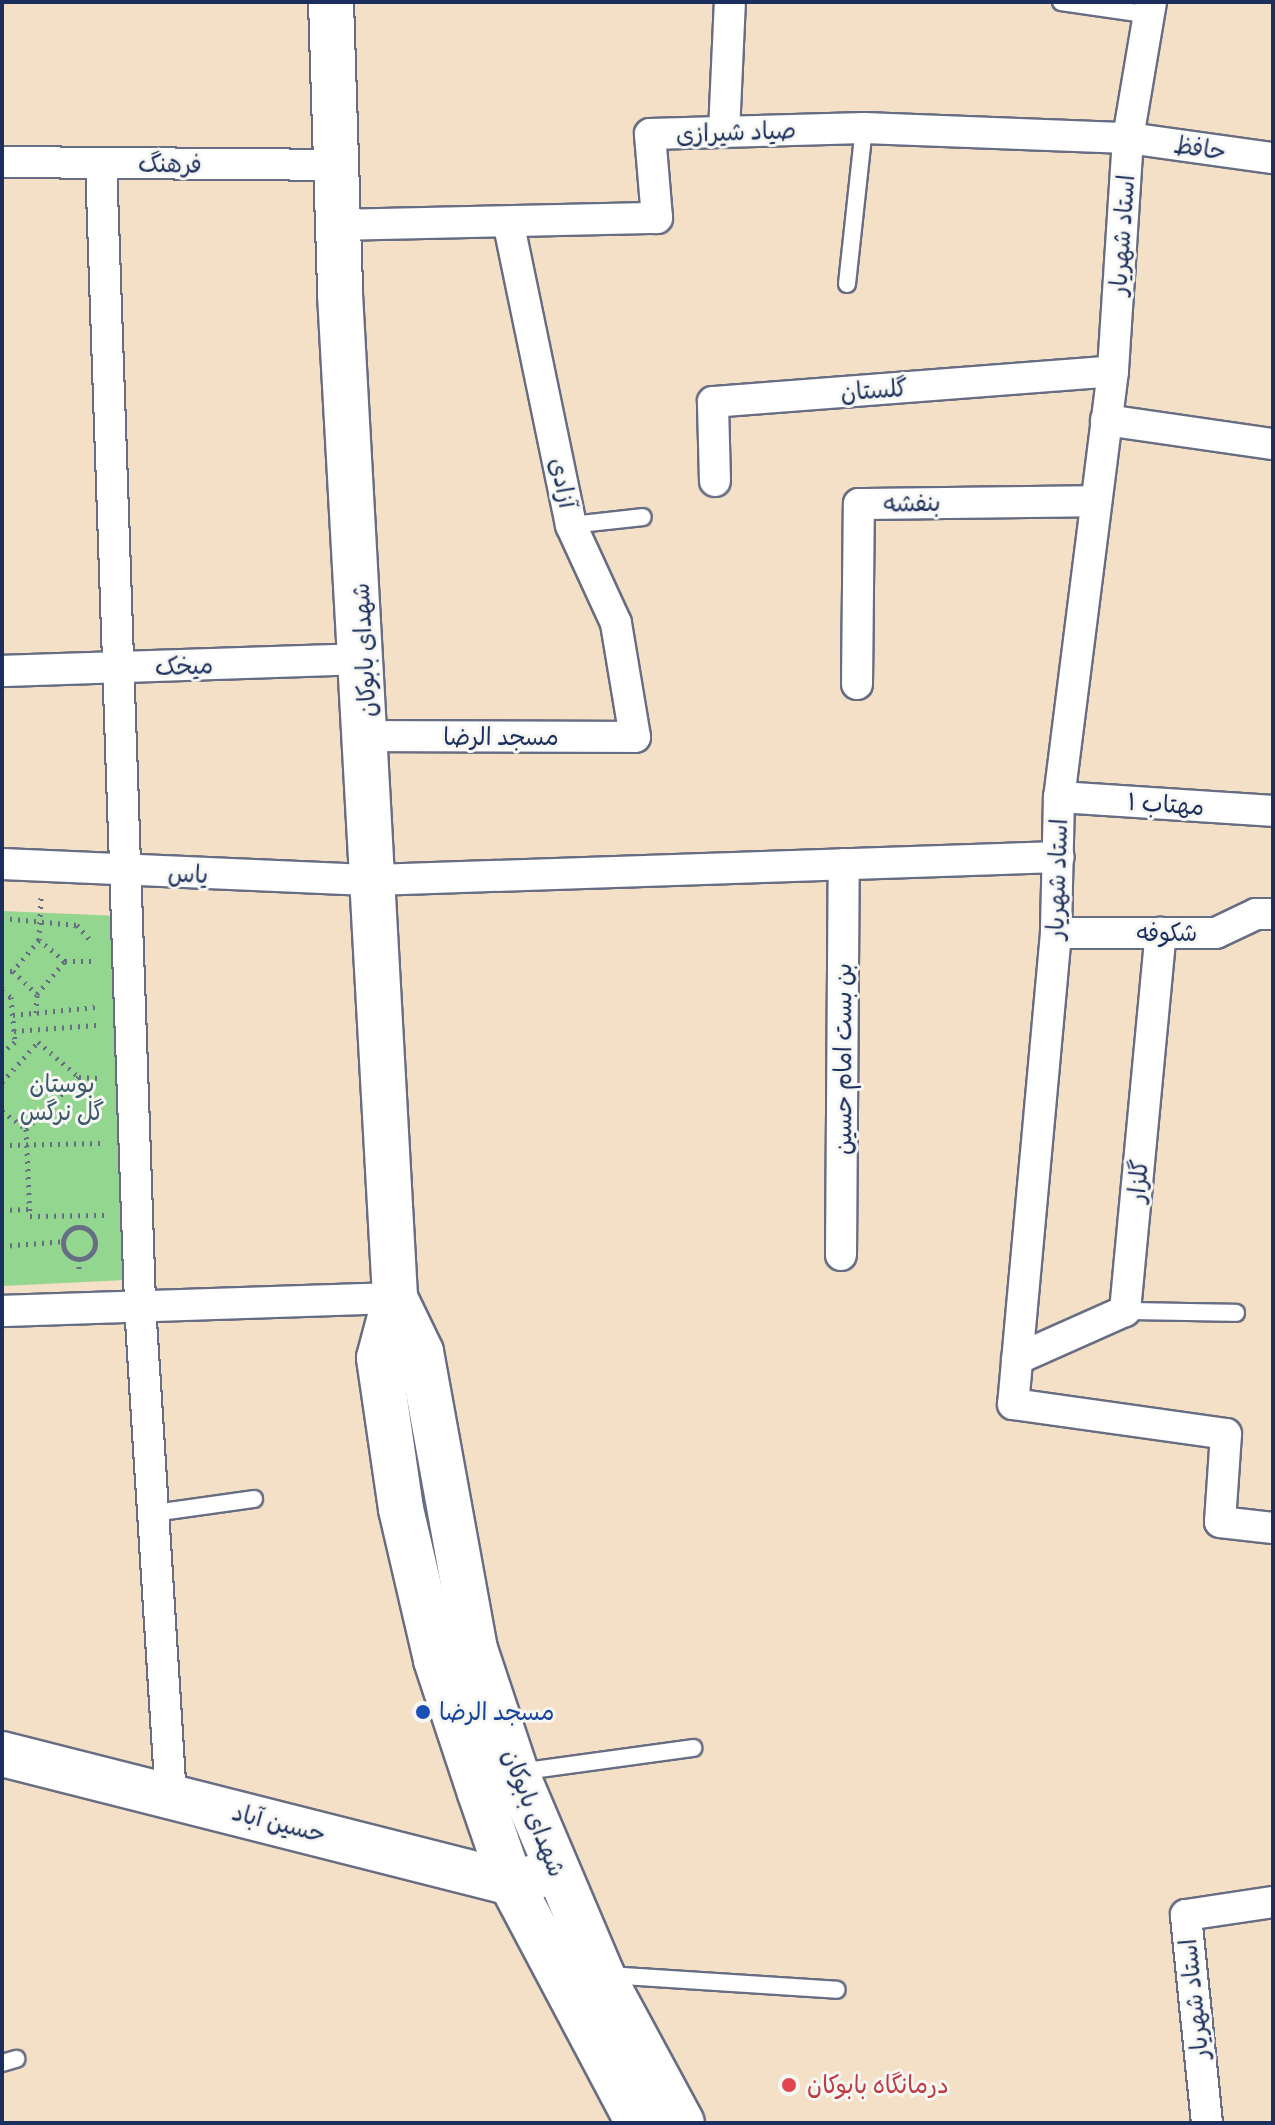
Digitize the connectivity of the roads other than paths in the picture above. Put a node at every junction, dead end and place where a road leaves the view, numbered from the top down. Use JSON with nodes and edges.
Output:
{"nodes":[{"id":1,"x":331,"y":2,"type":"edge"},
{"id":2,"x":730,"y":2,"type":"edge"},
{"id":3,"x":1061,"y":2,"type":"edge"},
{"id":4,"x":1151,"y":8,"type":"edge"},
{"id":5,"x":864,"y":128,"type":"junction"},
{"id":6,"x":724,"y":132,"type":"junction"},
{"id":7,"x":1128,"y":138,"type":"junction"},
{"id":8,"x":1273,"y":158,"type":"edge"},
{"id":9,"x":2,"y":162,"type":"edge"},
{"id":10,"x":101,"y":163,"type":"junction"},
{"id":11,"x":338,"y":165,"type":"junction"},
{"id":12,"x":508,"y":222,"type":"junction"},
{"id":13,"x":339,"y":225,"type":"junction"},
{"id":14,"x":847,"y":284,"type":"dead end"},
{"id":15,"x":1113,"y":371,"type":"junction"},
{"id":16,"x":1106,"y":420,"type":"junction"},
{"id":17,"x":1273,"y":444,"type":"edge"},
{"id":18,"x":715,"y":481,"type":"dead end"},
{"id":19,"x":1096,"y":501,"type":"junction"},
{"id":20,"x":643,"y":517,"type":"dead end"},
{"id":21,"x":571,"y":525,"type":"junction"},
{"id":22,"x":365,"y":659,"type":"junction"},
{"id":23,"x":117,"y":668,"type":"junction"},
{"id":24,"x":2,"y":671,"type":"edge"},
{"id":25,"x":857,"y":684,"type":"dead end"},
{"id":26,"x":368,"y":736,"type":"junction"},
{"id":27,"x":635,"y":737,"type":"joint"},
{"id":28,"x":1059,"y":797,"type":"junction"},
{"id":29,"x":1273,"y":811,"type":"edge"},
{"id":30,"x":1059,"y":857,"type":"junction"},
{"id":31,"x":2,"y":864,"type":"edge"},
{"id":32,"x":844,"y":864,"type":"junction"},
{"id":33,"x":124,"y":872,"type":"junction"},
{"id":34,"x":374,"y":880,"type":"junction"},
{"id":35,"x":1273,"y":914,"type":"edge"},
{"id":36,"x":1056,"y":933,"type":"junction"},
{"id":37,"x":1161,"y":933,"type":"junction"},
{"id":38,"x":841,"y":1255,"type":"dead end"},
{"id":39,"x":395,"y":1298,"type":"junction"},
{"id":40,"x":140,"y":1305,"type":"junction"},
{"id":41,"x":2,"y":1311,"type":"edge"},
{"id":42,"x":1125,"y":1311,"type":"junction"},
{"id":43,"x":1236,"y":1313,"type":"dead end"},
{"id":44,"x":1017,"y":1359,"type":"junction"},
{"id":45,"x":254,"y":1499,"type":"dead end"},
{"id":46,"x":154,"y":1513,"type":"junction"},
{"id":47,"x":1273,"y":1528,"type":"edge"},
{"id":48,"x":693,"y":1748,"type":"dead end"},
{"id":49,"x":2,"y":1754,"type":"edge"},
{"id":50,"x":516,"y":1772,"type":"junction"},
{"id":51,"x":171,"y":1795,"type":"junction"},
{"id":52,"x":556,"y":1872,"type":"junction"},
{"id":53,"x":511,"y":1883,"type":"junction"},
{"id":54,"x":1273,"y":1902,"type":"edge"},
{"id":55,"x":602,"y":1975,"type":"junction"},
{"id":56,"x":837,"y":1990,"type":"dead end"},
{"id":57,"x":638,"y":2123,"type":"edge"},
{"id":58,"x":682,"y":2123,"type":"edge"},
{"id":59,"x":1207,"y":2123,"type":"edge"}],
"edges":[{"from":1,"to":11,"type":"street","name":"شهدای بابوکان"},
{"from":2,"to":6,"type":"street"},
{"from":3,"to":4,"type":"lane"},
{"from":4,"to":7,"type":"street","name":"استاد شهریار"},
{"from":5,"to":6,"type":"street","name":"صیاد شیرازی"},
{"from":5,"to":7,"type":"street","name":"صیاد شیرازی"},
{"from":5,"to":14,"type":"lane"},
{"from":6,"to":12,"type":"street","name":"صیاد شیرازی"},
{"from":7,"to":8,"type":"street","name":"حافظ"},
{"from":7,"to":15,"type":"street","name":"استاد شهریار"},
{"from":9,"to":10,"type":"street","name":"فرهنگ"},
{"from":10,"to":11,"type":"street","name":"فرهنگ"},
{"from":10,"to":23,"type":"street"},
{"from":11,"to":13,"type":"street","name":"شهدای بابوکان"},
{"from":12,"to":13,"type":"street","name":"صیاد شیرازی"},
{"from":12,"to":21,"type":"street","name":"آزادی"},
{"from":13,"to":22,"type":"street","name":"شهدای بابوکان"},
{"from":15,"to":16,"type":"street","name":"استاد شهریار"},
{"from":15,"to":18,"type":"street","name":"گلستان"},
{"from":16,"to":17,"type":"street"},
{"from":16,"to":19,"type":"street","name":"استاد شهریار"},
{"from":19,"to":25,"type":"street","name":"بنفشه"},
{"from":19,"to":28,"type":"street","name":"استاد شهریار"},
{"from":20,"to":21,"type":"lane"},
{"from":21,"to":27,"type":"street","name":"آزادی"},
{"from":22,"to":23,"type":"street","name":"میخک"},
{"from":22,"to":26,"type":"street","name":"شهدای بابوکان"},
{"from":23,"to":24,"type":"street","name":"میخک"},
{"from":23,"to":33,"type":"street"},
{"from":26,"to":27,"type":"street","name":"مسجد الرضا"},
{"from":26,"to":34,"type":"street","name":"شهدای بابوکان"},
{"from":28,"to":29,"type":"street","name":"مهتاب ۱"},
{"from":28,"to":30,"type":"street","name":"استاد شهریار"},
{"from":30,"to":32,"type":"street","name":"یاس"},
{"from":30,"to":36,"type":"street","name":"استاد شهریار"},
{"from":31,"to":33,"type":"street","name":"یاس"},
{"from":32,"to":34,"type":"street","name":"یاس"},
{"from":32,"to":38,"type":"street","name":"بن بست امام حسین"},
{"from":33,"to":34,"type":"street","name":"یاس"},
{"from":33,"to":40,"type":"street"},
{"from":34,"to":39,"type":"street","name":"شهدای بابوکان"},
{"from":35,"to":37,"type":"street","name":"شکوفه"},
{"from":36,"to":37,"type":"street","name":"شکوفه"},
{"from":36,"to":44,"type":"street","name":"استاد شهریار"},
{"from":37,"to":42,"type":"street","name":"گلزار"},
{"from":39,"to":40,"type":"street"},
{"from":39,"to":50,"type":"street","name":"شهدای بابوکان"},
{"from":39,"to":53,"type":"street","name":"شهدای بابوکان"},
{"from":40,"to":41,"type":"street"},
{"from":40,"to":46,"type":"street"},
{"from":42,"to":43,"type":"lane"},
{"from":42,"to":44,"type":"street"},
{"from":44,"to":47,"type":"street","name":"استاد شهریار"},
{"from":45,"to":46,"type":"lane"},
{"from":46,"to":51,"type":"street"},
{"from":48,"to":50,"type":"lane"},
{"from":49,"to":51,"type":"street","name":"حسین آباد"},
{"from":50,"to":52,"type":"street","name":"شهدای بابوکان"},
{"from":51,"to":53,"type":"street","name":"حسین آباد"},
{"from":52,"to":53,"type":"street","name":"حسین آباد"},
{"from":52,"to":55,"type":"street","name":"شهدای بابوکان"},
{"from":53,"to":57,"type":"street","name":"شهدای بابوکان"},
{"from":54,"to":59,"type":"street","name":"استاد شهریار"},
{"from":55,"to":56,"type":"lane"},
{"from":55,"to":58,"type":"street","name":"شهدای بابوکان"}]}
